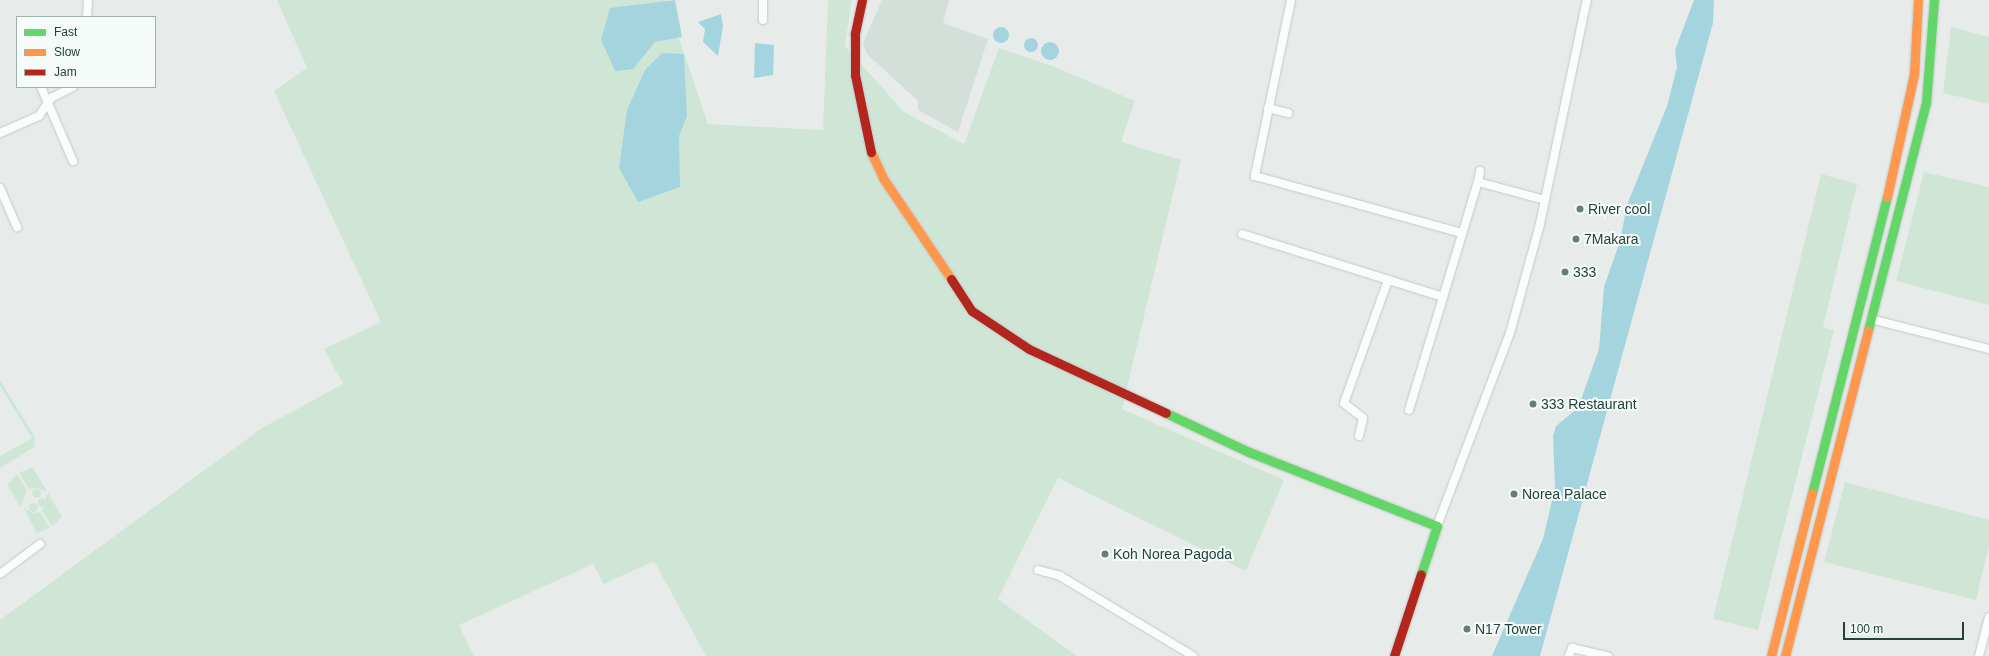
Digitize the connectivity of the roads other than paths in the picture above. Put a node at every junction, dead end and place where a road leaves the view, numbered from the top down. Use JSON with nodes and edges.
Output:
{"nodes":[{"id":1,"x":88,"y":0,"type":"edge"},
{"id":2,"x":763,"y":0,"type":"edge"},
{"id":3,"x":862,"y":0,"type":"edge"},
{"id":4,"x":1291,"y":0,"type":"edge"},
{"id":5,"x":1587,"y":0,"type":"edge"},
{"id":6,"x":1918,"y":0,"type":"edge"},
{"id":7,"x":1934,"y":0,"type":"edge"},
{"id":8,"x":87,"y":16,"type":"edge"},
{"id":9,"x":763,"y":20,"type":"dead end"},
{"id":10,"x":41,"y":88,"type":"edge"},
{"id":11,"x":71,"y":88,"type":"edge"},
{"id":12,"x":48,"y":103,"type":"junction"},
{"id":13,"x":1268,"y":108,"type":"junction"},
{"id":14,"x":1288,"y":114,"type":"dead end"},
{"id":15,"x":0,"y":134,"type":"edge"},
{"id":16,"x":73,"y":161,"type":"dead end"},
{"id":17,"x":1480,"y":171,"type":"dead end"},
{"id":18,"x":1478,"y":182,"type":"junction"},
{"id":19,"x":0,"y":188,"type":"edge"},
{"id":20,"x":1545,"y":200,"type":"junction"},
{"id":21,"x":17,"y":227,"type":"dead end"},
{"id":22,"x":1462,"y":233,"type":"junction"},
{"id":23,"x":1242,"y":234,"type":"dead end"},
{"id":24,"x":1388,"y":280,"type":"junction"},
{"id":25,"x":1443,"y":298,"type":"junction"},
{"id":26,"x":1871,"y":319,"type":"junction"},
{"id":27,"x":1989,"y":349,"type":"edge"},
{"id":28,"x":1409,"y":410,"type":"dead end"},
{"id":29,"x":1359,"y":436,"type":"dead end"},
{"id":30,"x":1437,"y":526,"type":"junction"},
{"id":31,"x":40,"y":544,"type":"dead end"},
{"id":32,"x":1038,"y":570,"type":"dead end"},
{"id":33,"x":0,"y":574,"type":"edge"},
{"id":34,"x":1989,"y":617,"type":"edge"},
{"id":35,"x":1193,"y":656,"type":"edge"},
{"id":36,"x":1394,"y":656,"type":"edge"},
{"id":37,"x":1569,"y":656,"type":"edge"},
{"id":38,"x":1608,"y":656,"type":"edge"},
{"id":39,"x":1770,"y":656,"type":"edge"},
{"id":40,"x":1785,"y":656,"type":"edge"},
{"id":41,"x":1980,"y":656,"type":"edge"}],
"edges":[{"from":1,"to":8,"type":"street"},
{"from":2,"to":9,"type":"street"},
{"from":3,"to":30,"type":"main road"},
{"from":4,"to":13,"type":"street"},
{"from":5,"to":20,"type":"street"},
{"from":6,"to":39,"type":"main road"},
{"from":7,"to":26,"type":"main road"},
{"from":10,"to":12,"type":"street"},
{"from":11,"to":12,"type":"street"},
{"from":12,"to":15,"type":"street"},
{"from":12,"to":16,"type":"street"},
{"from":13,"to":14,"type":"street"},
{"from":13,"to":22,"type":"street"},
{"from":17,"to":18,"type":"street"},
{"from":18,"to":20,"type":"street"},
{"from":18,"to":22,"type":"street"},
{"from":19,"to":21,"type":"street"},
{"from":20,"to":30,"type":"street"},
{"from":22,"to":25,"type":"street"},
{"from":23,"to":24,"type":"street"},
{"from":24,"to":25,"type":"street"},
{"from":24,"to":29,"type":"street"},
{"from":25,"to":28,"type":"street"},
{"from":26,"to":27,"type":"street"},
{"from":26,"to":40,"type":"main road"},
{"from":30,"to":36,"type":"main road"},
{"from":31,"to":33,"type":"street"},
{"from":32,"to":35,"type":"street"},
{"from":34,"to":41,"type":"street"},
{"from":37,"to":38,"type":"street"}]}
